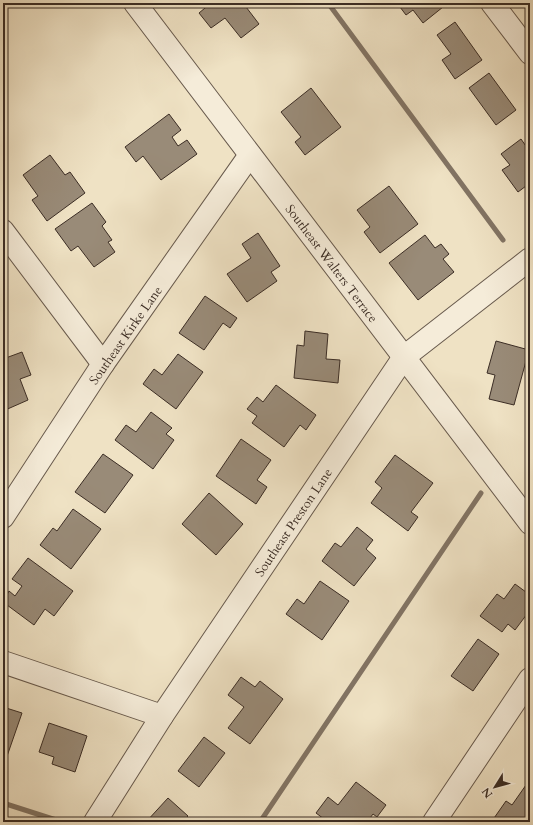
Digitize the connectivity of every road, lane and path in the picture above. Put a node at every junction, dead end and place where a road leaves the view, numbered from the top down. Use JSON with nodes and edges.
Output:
{"nodes":[{"id":1,"x":135,"y":3,"type":"edge"},
{"id":2,"x":492,"y":3,"type":"edge"},
{"id":3,"x":530,"y":53,"type":"edge"},
{"id":4,"x":250,"y":155,"type":"junction"},
{"id":5,"x":3,"y":231,"type":"edge"},
{"id":6,"x":530,"y":259,"type":"edge"},
{"id":7,"x":404,"y":357,"type":"junction"},
{"id":8,"x":104,"y":364,"type":"junction"},
{"id":9,"x":3,"y":517,"type":"edge"},
{"id":10,"x":530,"y":523,"type":"edge"},
{"id":11,"x":3,"y":662,"type":"edge"},
{"id":12,"x":530,"y":679,"type":"edge"},
{"id":13,"x":162,"y":716,"type":"junction"},
{"id":14,"x":95,"y":822,"type":"edge"},
{"id":15,"x":434,"y":822,"type":"edge"}],
"edges":[{"from":1,"to":4,"type":"street","name":"Southeast Walters Terrace"},
{"from":2,"to":3,"type":"street"},
{"from":4,"to":7,"type":"street","name":"Southeast Walters Terrace"},
{"from":4,"to":8,"type":"street","name":"Southeast Kirke Lane"},
{"from":5,"to":8,"type":"street"},
{"from":6,"to":7,"type":"street","name":"Southeast Preston Lane"},
{"from":7,"to":10,"type":"street","name":"Southeast Walters Terrace"},
{"from":7,"to":13,"type":"street","name":"Southeast Preston Lane"},
{"from":8,"to":9,"type":"street","name":"Southeast Kirke Lane"},
{"from":11,"to":13,"type":"street"},
{"from":12,"to":15,"type":"street"},
{"from":13,"to":14,"type":"street","name":"Southeast Preston Lane"}]}
